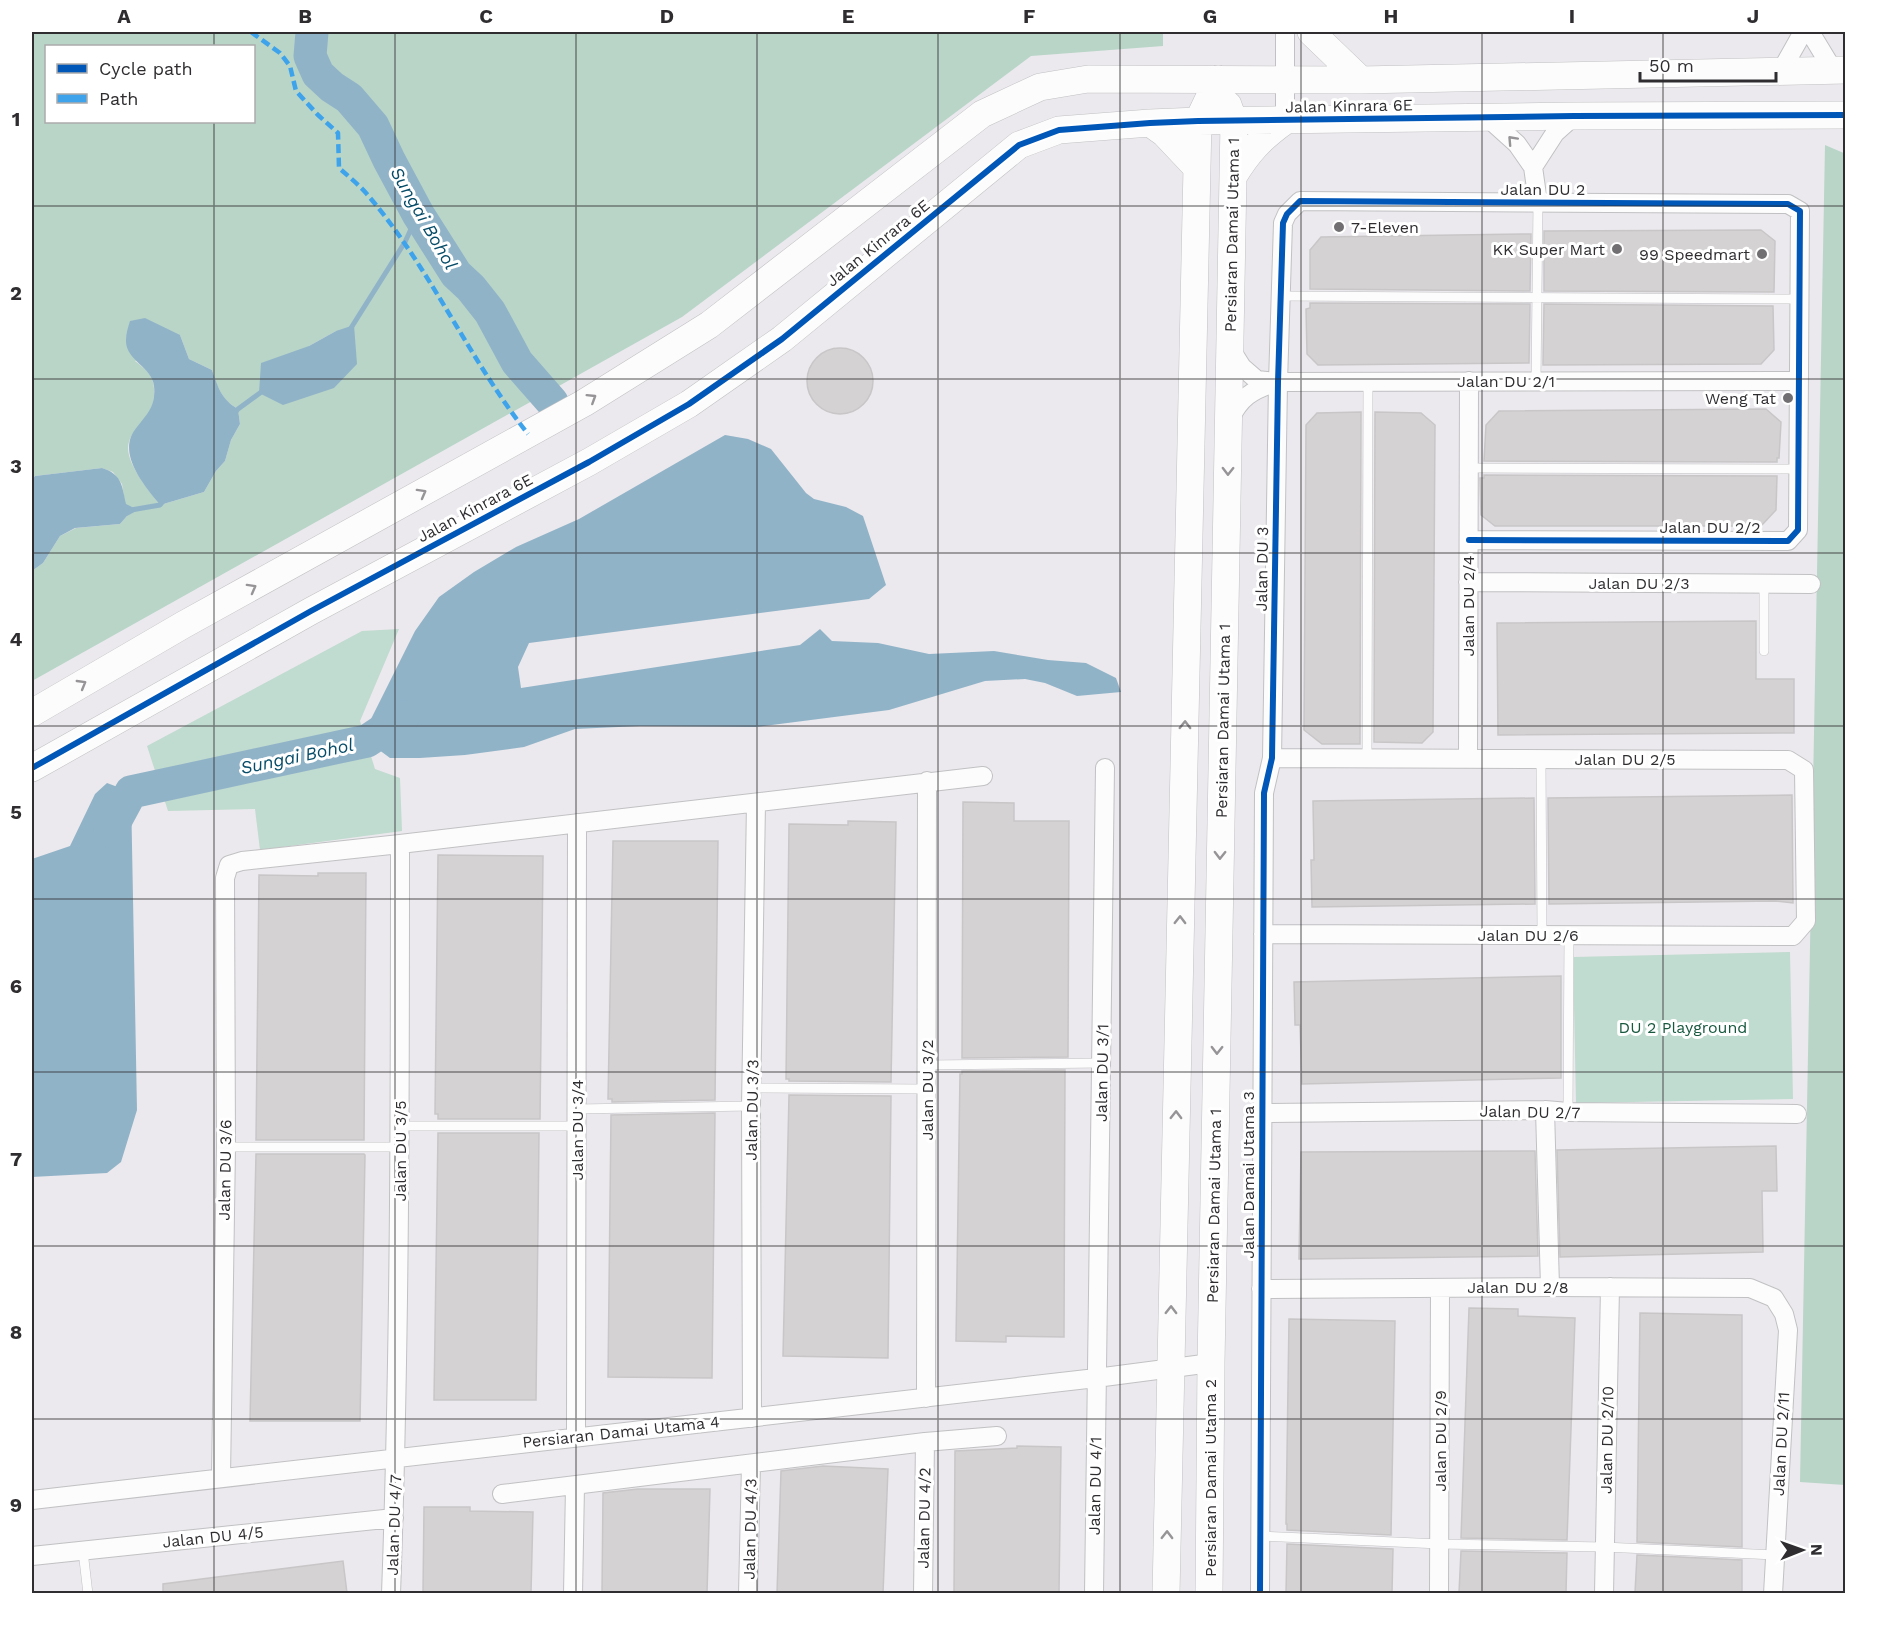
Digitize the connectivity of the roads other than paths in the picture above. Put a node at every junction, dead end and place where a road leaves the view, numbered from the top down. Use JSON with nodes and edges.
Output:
{"nodes":[{"id":1,"x":1285,"y":32,"type":"edge"},
{"id":2,"x":1311,"y":32,"type":"edge"},
{"id":3,"x":1803,"y":32,"type":"edge"},
{"id":4,"x":1810,"y":32,"type":"edge"},
{"id":5,"x":1839,"y":70,"type":"edge"},
{"id":6,"x":1781,"y":71,"type":"junction"},
{"id":7,"x":1218,"y":79,"type":"junction"},
{"id":8,"x":1285,"y":79,"type":"junction"},
{"id":9,"x":1361,"y":80,"type":"junction"},
{"id":10,"x":1845,"y":115,"type":"edge"},
{"id":11,"x":1574,"y":116,"type":"junction"},
{"id":12,"x":1487,"y":117,"type":"junction"},
{"id":13,"x":1198,"y":121,"type":"junction"},
{"id":14,"x":1285,"y":121,"type":"junction"},
{"id":15,"x":1234,"y":122,"type":"junction"},
{"id":16,"x":1150,"y":123,"type":"junction"},
{"id":17,"x":1533,"y":167,"type":"junction"},
{"id":18,"x":1197,"y":168,"type":"junction"},
{"id":19,"x":1233,"y":177,"type":"junction"},
{"id":20,"x":1538,"y":202,"type":"junction"},
{"id":21,"x":1281,"y":297,"type":"junction"},
{"id":22,"x":1537,"y":298,"type":"junction"},
{"id":23,"x":1800,"y":299,"type":"junction"},
{"id":24,"x":1230,"y":348,"type":"junction"},
{"id":25,"x":1468,"y":381,"type":"junction"},
{"id":26,"x":1536,"y":381,"type":"junction"},
{"id":27,"x":1798,"y":381,"type":"junction"},
{"id":28,"x":1278,"y":382,"type":"junction"},
{"id":29,"x":1368,"y":382,"type":"junction"},
{"id":30,"x":1228,"y":423,"type":"junction"},
{"id":31,"x":1469,"y":468,"type":"junction"},
{"id":32,"x":1799,"y":470,"type":"junction"},
{"id":33,"x":1468,"y":540,"type":"junction"},
{"id":34,"x":1468,"y":582,"type":"junction"},
{"id":35,"x":1764,"y":584,"type":"junction"},
{"id":36,"x":1810,"y":584,"type":"dead end"},
{"id":37,"x":1764,"y":651,"type":"dead end"},
{"id":38,"x":32,"y":713,"type":"edge"},
{"id":39,"x":1272,"y":758,"type":"junction"},
{"id":40,"x":1367,"y":758,"type":"junction"},
{"id":41,"x":1468,"y":759,"type":"junction"},
{"id":42,"x":1541,"y":759,"type":"junction"},
{"id":43,"x":32,"y":768,"type":"edge"},
{"id":44,"x":1105,"y":768,"type":"dead end"},
{"id":45,"x":983,"y":776,"type":"dead end"},
{"id":46,"x":927,"y":781,"type":"junction"},
{"id":47,"x":756,"y":803,"type":"junction"},
{"id":48,"x":577,"y":824,"type":"junction"},
{"id":49,"x":400,"y":844,"type":"junction"},
{"id":50,"x":1263,"y":934,"type":"junction"},
{"id":51,"x":1542,"y":935,"type":"junction"},
{"id":52,"x":1569,"y":935,"type":"junction"},
{"id":53,"x":1793,"y":936,"type":"joint"},
{"id":54,"x":1102,"y":1063,"type":"junction"},
{"id":55,"x":927,"y":1065,"type":"junction"},
{"id":56,"x":926,"y":1089,"type":"junction"},
{"id":57,"x":752,"y":1097,"type":"junction"},
{"id":58,"x":1545,"y":1110,"type":"junction"},
{"id":59,"x":1568,"y":1112,"type":"junction"},
{"id":60,"x":1262,"y":1113,"type":"junction"},
{"id":61,"x":1797,"y":1114,"type":"dead end"},
{"id":62,"x":577,"y":1117,"type":"junction"},
{"id":63,"x":400,"y":1126,"type":"junction"},
{"id":64,"x":226,"y":1147,"type":"junction"},
{"id":65,"x":400,"y":1147,"type":"junction"},
{"id":66,"x":1550,"y":1287,"type":"junction"},
{"id":67,"x":1610,"y":1287,"type":"junction"},
{"id":68,"x":1440,"y":1288,"type":"junction"},
{"id":69,"x":1261,"y":1289,"type":"junction"},
{"id":70,"x":1774,"y":1298,"type":"joint"},
{"id":71,"x":1211,"y":1363,"type":"junction"},
{"id":72,"x":1170,"y":1369,"type":"junction"},
{"id":73,"x":1096,"y":1378,"type":"junction"},
{"id":74,"x":926,"y":1398,"type":"junction"},
{"id":75,"x":752,"y":1418,"type":"junction"},
{"id":76,"x":997,"y":1436,"type":"dead end"},
{"id":77,"x":576,"y":1437,"type":"junction"},
{"id":78,"x":925,"y":1442,"type":"junction"},
{"id":79,"x":396,"y":1457,"type":"junction"},
{"id":80,"x":751,"y":1464,"type":"junction"},
{"id":81,"x":221,"y":1477,"type":"junction"},
{"id":82,"x":575,"y":1487,"type":"junction"},
{"id":83,"x":502,"y":1494,"type":"dead end"},
{"id":84,"x":32,"y":1500,"type":"edge"},
{"id":85,"x":394,"y":1518,"type":"junction"},
{"id":86,"x":1260,"y":1536,"type":"junction"},
{"id":87,"x":1440,"y":1544,"type":"junction"},
{"id":88,"x":1604,"y":1547,"type":"junction"},
{"id":89,"x":83,"y":1551,"type":"junction"},
{"id":90,"x":1775,"y":1555,"type":"junction"},
{"id":91,"x":32,"y":1556,"type":"edge"},
{"id":92,"x":88,"y":1593,"type":"edge"},
{"id":93,"x":391,"y":1593,"type":"edge"},
{"id":94,"x":573,"y":1593,"type":"edge"},
{"id":95,"x":748,"y":1593,"type":"edge"},
{"id":96,"x":923,"y":1593,"type":"edge"},
{"id":97,"x":1094,"y":1593,"type":"edge"},
{"id":98,"x":1166,"y":1593,"type":"edge"},
{"id":99,"x":1209,"y":1593,"type":"edge"},
{"id":100,"x":1260,"y":1593,"type":"edge"},
{"id":101,"x":1438,"y":1593,"type":"edge"},
{"id":102,"x":1604,"y":1593,"type":"edge"},
{"id":103,"x":1773,"y":1593,"type":"edge"}],
"edges":[{"from":1,"to":8,"type":"street"},
{"from":2,"to":9,"type":"street"},
{"from":3,"to":6,"type":"street"},
{"from":4,"to":5,"type":"street","name":"Jalan Kinrara 6E"},
{"from":5,"to":6,"type":"street","name":"Jalan Kinrara 6E"},
{"from":6,"to":9,"type":"street","name":"Jalan Kinrara 6E"},
{"from":7,"to":8,"type":"street","name":"Jalan Kinrara 6E"},
{"from":7,"to":13,"type":"street"},
{"from":7,"to":15,"type":"street","name":"Persiaran Damai Utama 1"},
{"from":38,"to":7,"type":"street","name":"Jalan Kinrara 6E","one_way":true},
{"from":8,"to":9,"type":"street","name":"Jalan Kinrara 6E"},
{"from":8,"to":14,"type":"street"},
{"from":10,"to":11,"type":"street","name":"Jalan Kinrara 6E"},
{"from":11,"to":12,"type":"street","name":"Jalan Kinrara 6E"},
{"from":11,"to":17,"type":"street"},
{"from":12,"to":14,"type":"street","name":"Jalan Kinrara 6E"},
{"from":17,"to":12,"type":"street","one_way":true},
{"from":13,"to":15,"type":"street","name":"Jalan Kinrara 6E"},
{"from":13,"to":16,"type":"street","name":"Jalan Kinrara 6E"},
{"from":13,"to":18,"type":"street"},
{"from":14,"to":15,"type":"street","name":"Jalan Kinrara 6E"},
{"from":14,"to":19,"type":"street"},
{"from":15,"to":19,"type":"street","name":"Persiaran Damai Utama 1"},
{"from":16,"to":18,"type":"street"},
{"from":16,"to":43,"type":"street","name":"Jalan Kinrara 6E"},
{"from":17,"to":20,"type":"street"},
{"from":72,"to":18,"type":"street","one_way":true},
{"from":19,"to":24,"type":"street","name":"Persiaran Damai Utama 1"},
{"from":20,"to":21,"type":"street","name":"Jalan DU 2"},
{"from":20,"to":22,"type":"lane"},
{"from":20,"to":23,"type":"street","name":"Jalan DU 2"},
{"from":21,"to":22,"type":"lane"},
{"from":21,"to":28,"type":"street","name":"Jalan DU 2"},
{"from":22,"to":23,"type":"lane"},
{"from":22,"to":26,"type":"lane"},
{"from":23,"to":27,"type":"street","name":"Jalan DU 2"},
{"from":24,"to":28,"type":"street","name":"Jalan DU 2/1"},
{"from":24,"to":30,"type":"street","name":"Persiaran Damai Utama 1"},
{"from":25,"to":26,"type":"street","name":"Jalan DU 2/1"},
{"from":25,"to":29,"type":"street","name":"Jalan DU 2/1"},
{"from":25,"to":31,"type":"street","name":"Jalan DU 2/4"},
{"from":26,"to":27,"type":"street","name":"Jalan DU 2/1"},
{"from":27,"to":32,"type":"street","name":"Jalan DU 2/2"},
{"from":28,"to":29,"type":"street","name":"Jalan DU 2/1"},
{"from":28,"to":30,"type":"street"},
{"from":28,"to":39,"type":"street","name":"Jalan DU 3"},
{"from":29,"to":40,"type":"lane"},
{"from":30,"to":71,"type":"street","name":"Persiaran Damai Utama 1","one_way":true},
{"from":31,"to":32,"type":"lane"},
{"from":31,"to":33,"type":"street","name":"Jalan DU 2/4"},
{"from":32,"to":33,"type":"street","name":"Jalan DU 2/2"},
{"from":33,"to":34,"type":"street","name":"Jalan DU 2/4"},
{"from":34,"to":35,"type":"street","name":"Jalan DU 2/3"},
{"from":34,"to":41,"type":"street","name":"Jalan DU 2/4"},
{"from":35,"to":36,"type":"street","name":"Jalan DU 2/3"},
{"from":35,"to":37,"type":"lane"},
{"from":39,"to":40,"type":"street","name":"Jalan DU 2/5"},
{"from":39,"to":50,"type":"street","name":"Jalan Damai Utama 3"},
{"from":40,"to":41,"type":"street","name":"Jalan DU 2/5"},
{"from":41,"to":42,"type":"street","name":"Jalan DU 2/5"},
{"from":42,"to":51,"type":"lane"},
{"from":42,"to":53,"type":"street","name":"Jalan DU 2/5"},
{"from":44,"to":54,"type":"street","name":"Jalan DU 3/1"},
{"from":45,"to":46,"type":"street"},
{"from":46,"to":47,"type":"street"},
{"from":46,"to":55,"type":"street","name":"Jalan DU 3/2"},
{"from":47,"to":48,"type":"street"},
{"from":47,"to":57,"type":"street","name":"Jalan DU 3/3"},
{"from":48,"to":49,"type":"street"},
{"from":48,"to":62,"type":"street","name":"Jalan DU 3/4"},
{"from":49,"to":63,"type":"street","name":"Jalan DU 3/5"},
{"from":49,"to":64,"type":"street","name":"Jalan DU 3/6"},
{"from":50,"to":51,"type":"street","name":"Jalan DU 2/6"},
{"from":50,"to":60,"type":"street","name":"Jalan Damai Utama 3"},
{"from":51,"to":52,"type":"street","name":"Jalan DU 2/6"},
{"from":52,"to":53,"type":"street","name":"Jalan DU 2/6"},
{"from":52,"to":59,"type":"lane"},
{"from":54,"to":55,"type":"lane"},
{"from":54,"to":73,"type":"street","name":"Jalan DU 3/1"},
{"from":55,"to":56,"type":"street","name":"Jalan DU 3/2"},
{"from":56,"to":57,"type":"lane"},
{"from":56,"to":74,"type":"street","name":"Jalan DU 3/2"},
{"from":57,"to":62,"type":"lane"},
{"from":57,"to":75,"type":"street","name":"Jalan DU 3/3"},
{"from":58,"to":59,"type":"street","name":"Jalan DU 2/7"},
{"from":58,"to":60,"type":"street","name":"Jalan DU 2/7"},
{"from":58,"to":66,"type":"street"},
{"from":59,"to":61,"type":"street","name":"Jalan DU 2/7"},
{"from":60,"to":69,"type":"street","name":"Jalan Damai Utama 3"},
{"from":62,"to":63,"type":"lane"},
{"from":62,"to":77,"type":"street","name":"Jalan DU 3/4"},
{"from":63,"to":65,"type":"street","name":"Jalan DU 3/5"},
{"from":64,"to":65,"type":"lane"},
{"from":64,"to":81,"type":"street","name":"Jalan DU 3/6"},
{"from":65,"to":79,"type":"street","name":"Jalan DU 3/5"},
{"from":66,"to":67,"type":"street","name":"Jalan DU 2/8"},
{"from":66,"to":68,"type":"street","name":"Jalan DU 2/8"},
{"from":67,"to":70,"type":"street","name":"Jalan DU 2/8"},
{"from":67,"to":88,"type":"street","name":"Jalan DU 2/10"},
{"from":68,"to":69,"type":"street","name":"Jalan DU 2/8"},
{"from":68,"to":87,"type":"street","name":"Jalan DU 2/9"},
{"from":69,"to":86,"type":"street","name":"Jalan Damai Utama 3"},
{"from":70,"to":90,"type":"street","name":"Jalan DU 2/11"},
{"from":71,"to":72,"type":"street","name":"Persiaran Damai Utama 4"},
{"from":71,"to":99,"type":"street","name":"Persiaran Damai Utama 2"},
{"from":72,"to":73,"type":"street","name":"Persiaran Damai Utama 4"},
{"from":98,"to":72,"type":"street","one_way":true},
{"from":73,"to":74,"type":"street","name":"Persiaran Damai Utama 4"},
{"from":73,"to":97,"type":"street","name":"Jalan DU 4/1"},
{"from":74,"to":75,"type":"street","name":"Persiaran Damai Utama 4"},
{"from":75,"to":77,"type":"street","name":"Persiaran Damai Utama 4"},
{"from":76,"to":78,"type":"street"},
{"from":77,"to":79,"type":"street","name":"Persiaran Damai Utama 4"},
{"from":78,"to":80,"type":"street"},
{"from":78,"to":96,"type":"street","name":"Jalan DU 4/2"},
{"from":79,"to":81,"type":"street","name":"Persiaran Damai Utama 4"},
{"from":79,"to":85,"type":"street","name":"Jalan DU 4/7"},
{"from":80,"to":82,"type":"street"},
{"from":80,"to":95,"type":"street","name":"Jalan DU 4/3"},
{"from":81,"to":84,"type":"street","name":"Persiaran Damai Utama 4"},
{"from":82,"to":83,"type":"street"},
{"from":82,"to":94,"type":"street"},
{"from":85,"to":89,"type":"street","name":"Jalan DU 4/5"},
{"from":85,"to":93,"type":"street","name":"Jalan DU 4/7"},
{"from":86,"to":87,"type":"lane"},
{"from":86,"to":100,"type":"street","name":"Jalan Damai Utama 3"},
{"from":87,"to":88,"type":"lane"},
{"from":87,"to":101,"type":"street","name":"Jalan DU 2/9"},
{"from":88,"to":90,"type":"lane"},
{"from":88,"to":102,"type":"street","name":"Jalan DU 2/10"},
{"from":89,"to":91,"type":"street","name":"Jalan DU 4/5"},
{"from":89,"to":92,"type":"lane"},
{"from":90,"to":103,"type":"street","name":"Jalan DU 2/11"}]}
